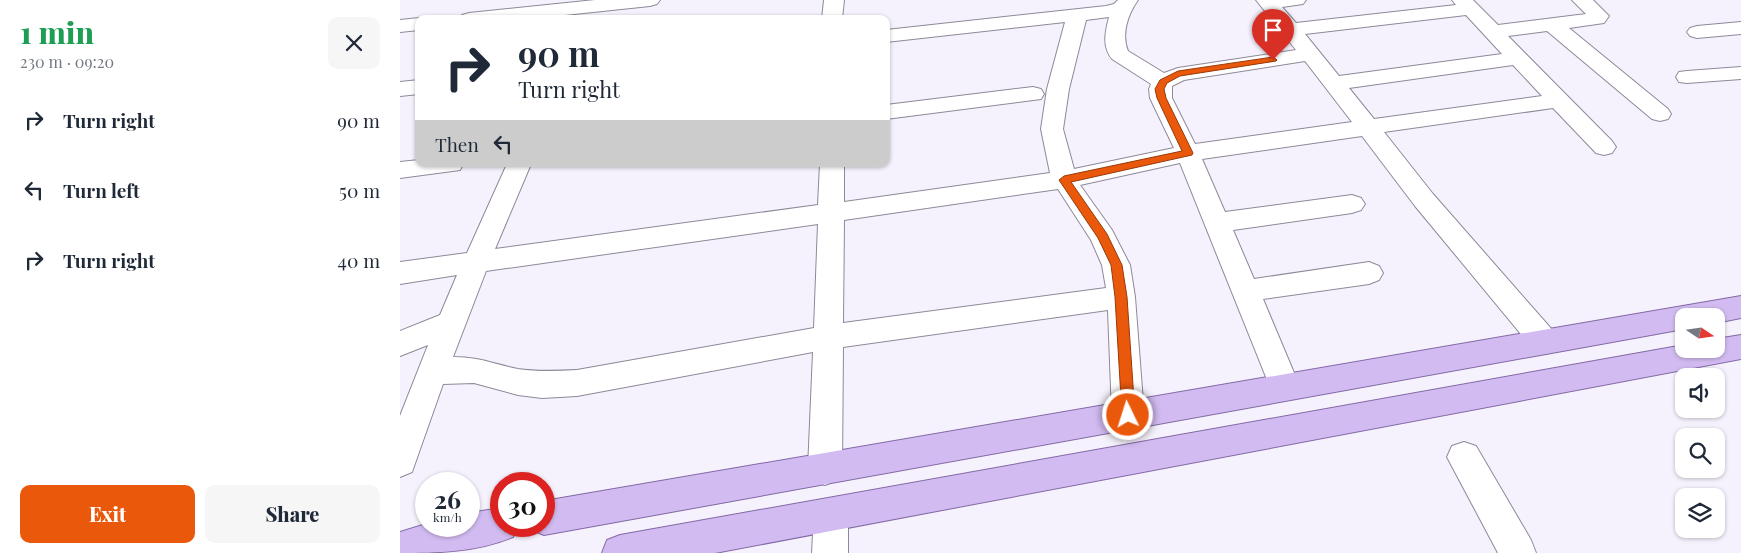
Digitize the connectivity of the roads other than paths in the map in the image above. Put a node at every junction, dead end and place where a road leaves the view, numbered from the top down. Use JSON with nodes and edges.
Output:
{"nodes":[{"id":1,"x":650,"y":0,"type":"edge"},
{"id":2,"x":834,"y":0,"type":"edge"},
{"id":3,"x":1296,"y":0,"type":"edge"},
{"id":4,"x":1582,"y":0,"type":"edge"},
{"id":5,"x":1268,"y":2,"type":"edge"},
{"id":6,"x":1125,"y":4,"type":"edge"},
{"id":7,"x":1466,"y":5,"type":"edge"},
{"id":8,"x":577,"y":9,"type":"edge"},
{"id":9,"x":512,"y":15,"type":"edge"},
{"id":10,"x":832,"y":15,"type":"edge"},
{"id":11,"x":1077,"y":16,"type":"junction"},
{"id":12,"x":415,"y":24,"type":"edge"},
{"id":13,"x":1551,"y":24,"type":"junction"},
{"id":14,"x":400,"y":26,"type":"edge"},
{"id":15,"x":1741,"y":28,"type":"edge"},
{"id":16,"x":1289,"y":30,"type":"junction"},
{"id":17,"x":1492,"y":32,"type":"junction"},
{"id":18,"x":1697,"y":32,"type":"dead end"},
{"id":19,"x":890,"y":36,"type":"edge"},
{"id":20,"x":1311,"y":54,"type":"junction"},
{"id":21,"x":1518,"y":58,"type":"junction"},
{"id":22,"x":1741,"y":73,"type":"edge"},
{"id":23,"x":1687,"y":77,"type":"dead end"},
{"id":24,"x":1163,"y":82,"type":"junction"},
{"id":25,"x":1334,"y":83,"type":"junction"},
{"id":26,"x":415,"y":87,"type":"edge"},
{"id":27,"x":400,"y":89,"type":"edge"},
{"id":28,"x":1033,"y":94,"type":"dead end"},
{"id":29,"x":1559,"y":100,"type":"junction"},
{"id":30,"x":890,"y":112,"type":"edge"},
{"id":31,"x":1660,"y":114,"type":"dead end"},
{"id":32,"x":1366,"y":127,"type":"junction"},
{"id":33,"x":1604,"y":147,"type":"dead end"},
{"id":34,"x":1188,"y":153,"type":"junction"},
{"id":35,"x":426,"y":167,"type":"edge"},
{"id":36,"x":518,"y":167,"type":"edge"},
{"id":37,"x":832,"y":167,"type":"edge"},
{"id":38,"x":400,"y":170,"type":"edge"},
{"id":39,"x":1064,"y":180,"type":"junction"},
{"id":40,"x":1352,"y":204,"type":"dead end"},
{"id":41,"x":831,"y":212,"type":"junction"},
{"id":42,"x":1217,"y":223,"type":"junction"},
{"id":43,"x":476,"y":262,"type":"junction"},
{"id":44,"x":400,"y":273,"type":"edge"},
{"id":45,"x":1369,"y":273,"type":"dead end"},
{"id":46,"x":1245,"y":291,"type":"junction"},
{"id":47,"x":1121,"y":297,"type":"junction"},
{"id":48,"x":1741,"y":307,"type":"edge"},
{"id":49,"x":1725,"y":310,"type":"edge"},
{"id":50,"x":1675,"y":319,"type":"edge"},
{"id":51,"x":453,"y":322,"type":"junction"},
{"id":52,"x":829,"y":337,"type":"junction"},
{"id":53,"x":1545,"y":342,"type":"junction"},
{"id":54,"x":400,"y":344,"type":"edge"},
{"id":55,"x":1741,"y":347,"type":"edge"},
{"id":56,"x":433,"y":371,"type":"junction"},
{"id":57,"x":1285,"y":388,"type":"junction"},
{"id":58,"x":409,"y":414,"type":"edge"},
{"id":59,"x":1128,"y":415,"type":"junction"},
{"id":60,"x":1464,"y":457,"type":"dead end"},
{"id":61,"x":400,"y":461,"type":"edge"},
{"id":62,"x":824,"y":469,"type":"junction"},
{"id":63,"x":831,"y":515,"type":"junction"},
{"id":64,"x":555,"y":516,"type":"edge"},
{"id":65,"x":490,"y":527,"type":"edge"},
{"id":66,"x":400,"y":550,"type":"edge"},
{"id":67,"x":620,"y":553,"type":"edge"},
{"id":68,"x":830,"y":553,"type":"edge"},
{"id":69,"x":1518,"y":553,"type":"edge"}],
"edges":[{"from":1,"to":8,"type":"street"},
{"from":2,"to":10,"type":"street"},
{"from":3,"to":5,"type":"street"},
{"from":4,"to":13,"type":"street"},
{"from":5,"to":16,"type":"street"},
{"from":6,"to":11,"type":"street"},
{"from":6,"to":24,"type":"street"},
{"from":7,"to":16,"type":"street"},
{"from":7,"to":17,"type":"street"},
{"from":8,"to":9,"type":"street"},
{"from":11,"to":19,"type":"street"},
{"from":11,"to":39,"type":"street"},
{"from":12,"to":14,"type":"street"},
{"from":13,"to":17,"type":"street"},
{"from":13,"to":31,"type":"street"},
{"from":15,"to":18,"type":"street"},
{"from":16,"to":20,"type":"street"},
{"from":17,"to":21,"type":"street"},
{"from":20,"to":24,"type":"street"},
{"from":20,"to":25,"type":"street"},
{"from":21,"to":25,"type":"street"},
{"from":21,"to":29,"type":"street"},
{"from":22,"to":23,"type":"street"},
{"from":24,"to":34,"type":"street"},
{"from":25,"to":32,"type":"street"},
{"from":26,"to":27,"type":"street"},
{"from":28,"to":30,"type":"street"},
{"from":29,"to":32,"type":"street"},
{"from":29,"to":33,"type":"street"},
{"from":32,"to":34,"type":"street"},
{"from":32,"to":53,"type":"street"},
{"from":34,"to":39,"type":"street"},
{"from":34,"to":42,"type":"street"},
{"from":35,"to":38,"type":"street"},
{"from":36,"to":43,"type":"street"},
{"from":37,"to":41,"type":"street"},
{"from":39,"to":41,"type":"street"},
{"from":39,"to":47,"type":"street"},
{"from":40,"to":42,"type":"street"},
{"from":41,"to":43,"type":"street"},
{"from":41,"to":52,"type":"street"},
{"from":42,"to":46,"type":"street"},
{"from":43,"to":44,"type":"street"},
{"from":43,"to":51,"type":"street"},
{"from":45,"to":46,"type":"street"},
{"from":46,"to":57,"type":"street"},
{"from":47,"to":52,"type":"street"},
{"from":47,"to":59,"type":"street"},
{"from":48,"to":49,"type":"main road"},
{"from":50,"to":53,"type":"main road"},
{"from":51,"to":54,"type":"street"},
{"from":51,"to":56,"type":"street"},
{"from":52,"to":56,"type":"street"},
{"from":52,"to":62,"type":"street"},
{"from":53,"to":57,"type":"main road"},
{"from":55,"to":63,"type":"main road"},
{"from":56,"to":58,"type":"street"},
{"from":57,"to":59,"type":"main road"},
{"from":58,"to":61,"type":"street"},
{"from":59,"to":62,"type":"main road"},
{"from":60,"to":69,"type":"street"},
{"from":62,"to":64,"type":"main road"},
{"from":63,"to":67,"type":"main road"},
{"from":63,"to":68,"type":"street"},
{"from":65,"to":66,"type":"main road"}]}
